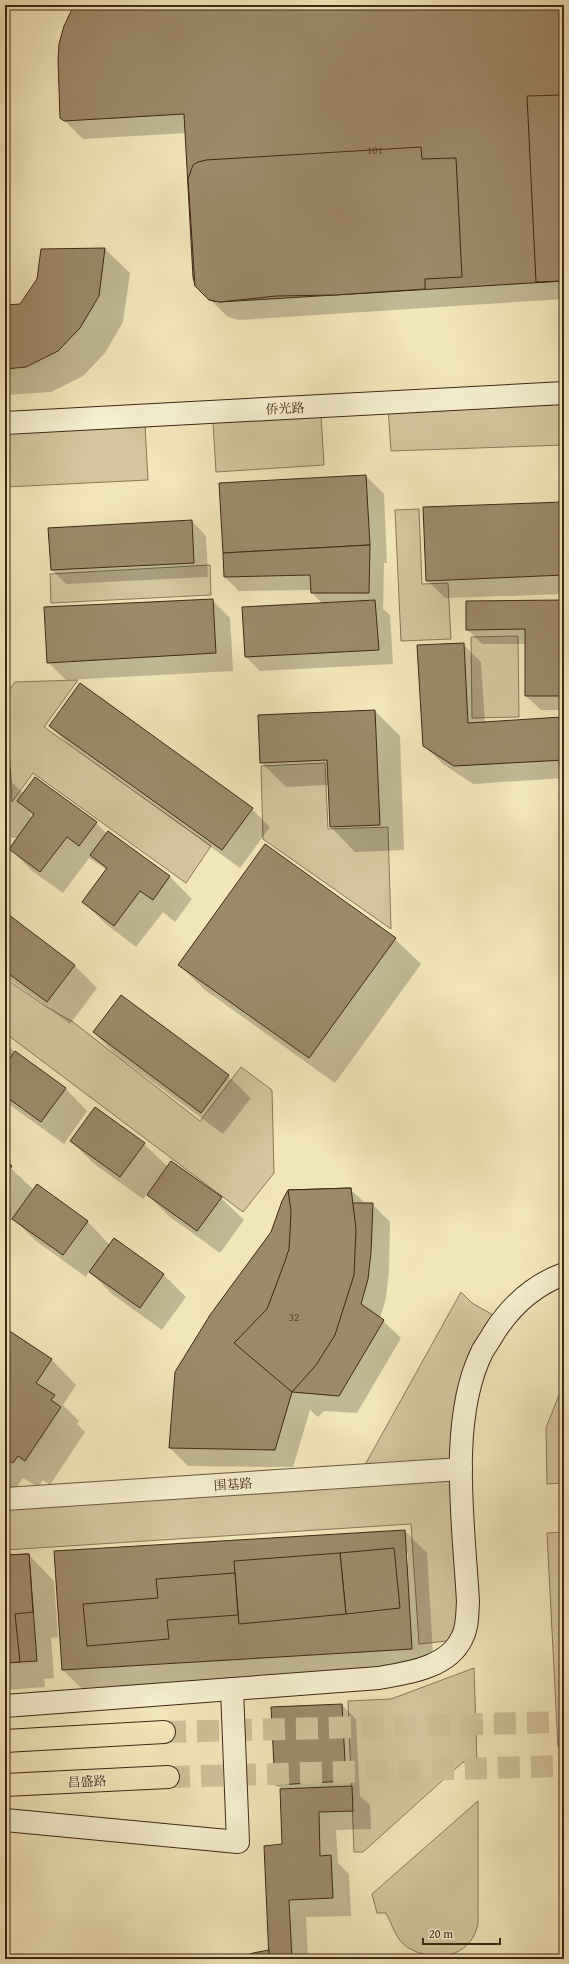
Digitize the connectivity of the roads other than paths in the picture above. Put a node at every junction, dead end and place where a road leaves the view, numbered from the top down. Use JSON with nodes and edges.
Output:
{"nodes":[{"id":1,"x":564,"y":393,"type":"edge"},
{"id":2,"x":5,"y":423,"type":"edge"},
{"id":3,"x":564,"y":1274,"type":"edge"},
{"id":4,"x":461,"y":1470,"type":"junction"},
{"id":5,"x":5,"y":1500,"type":"edge"},
{"id":6,"x":232,"y":1689,"type":"junction"},
{"id":7,"x":5,"y":1706,"type":"edge"},
{"id":8,"x":164,"y":1732,"type":"tunnel mouth"},
{"id":9,"x":5,"y":1740,"type":"edge"},
{"id":10,"x":168,"y":1777,"type":"tunnel mouth"},
{"id":11,"x":5,"y":1785,"type":"edge"},
{"id":12,"x":5,"y":1820,"type":"edge"}],
"edges":[{"from":1,"to":2,"type":"street","name":"侨光路"},
{"from":3,"to":4,"type":"street"},
{"from":4,"to":5,"type":"street","name":"围基路"},
{"from":4,"to":6,"type":"street"},
{"from":6,"to":7,"type":"street"},
{"from":6,"to":12,"type":"street"},
{"from":8,"to":9,"type":"main road"},
{"from":10,"to":11,"type":"main road","name":"昌盛路"}]}
